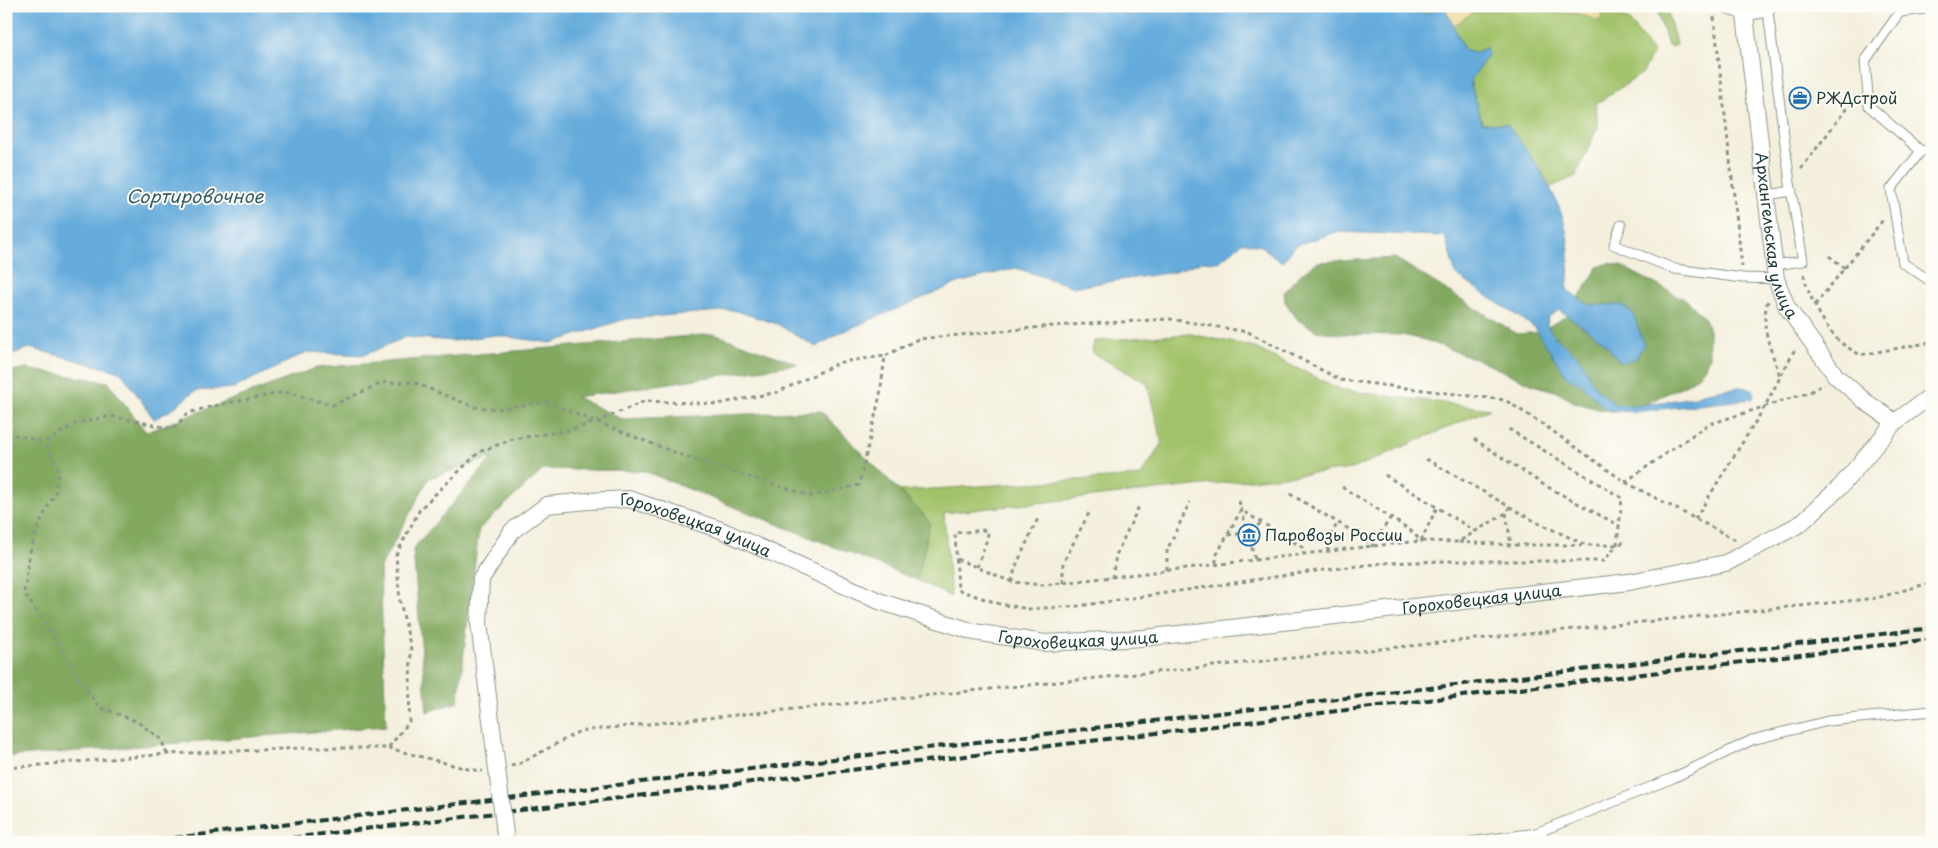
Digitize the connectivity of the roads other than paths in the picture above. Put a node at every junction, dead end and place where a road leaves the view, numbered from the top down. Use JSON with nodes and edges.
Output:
{"nodes":[{"id":1,"x":1721,"y":6,"type":"edge"},
{"id":2,"x":1932,"y":8,"type":"edge"},
{"id":3,"x":1770,"y":9,"type":"edge"},
{"id":4,"x":1899,"y":9,"type":"edge"},
{"id":5,"x":1744,"y":11,"type":"edge"},
{"id":6,"x":1932,"y":150,"type":"edge"},
{"id":7,"x":1921,"y":151,"type":"junction"},
{"id":8,"x":1791,"y":187,"type":"junction"},
{"id":9,"x":1767,"y":195,"type":"junction"},
{"id":10,"x":1621,"y":225,"type":"dead end"},
{"id":11,"x":1775,"y":272,"type":"junction"},
{"id":12,"x":1932,"y":282,"type":"edge"},
{"id":13,"x":1932,"y":395,"type":"edge"},
{"id":14,"x":1894,"y":422,"type":"junction"},
{"id":15,"x":1932,"y":711,"type":"edge"},
{"id":16,"x":506,"y":842,"type":"edge"},
{"id":17,"x":1470,"y":842,"type":"edge"}],
"edges":[{"from":1,"to":5,"type":"lane"},
{"from":2,"to":4,"type":"lane"},
{"from":3,"to":5,"type":"lane"},
{"from":3,"to":8,"type":"lane"},
{"from":4,"to":7,"type":"lane"},
{"from":5,"to":9,"type":"street","name":"Архангельская улица"},
{"from":6,"to":7,"type":"lane"},
{"from":7,"to":12,"type":"lane"},
{"from":8,"to":9,"type":"lane"},
{"from":8,"to":11,"type":"lane"},
{"from":9,"to":11,"type":"street","name":"Архангельская улица"},
{"from":10,"to":11,"type":"lane"},
{"from":11,"to":14,"type":"street","name":"Архангельская улица"},
{"from":13,"to":14,"type":"street","name":"Гороховецкая улица"},
{"from":14,"to":16,"type":"street","name":"Гороховецкая улица","bridge":true},
{"from":15,"to":17,"type":"lane"}]}
